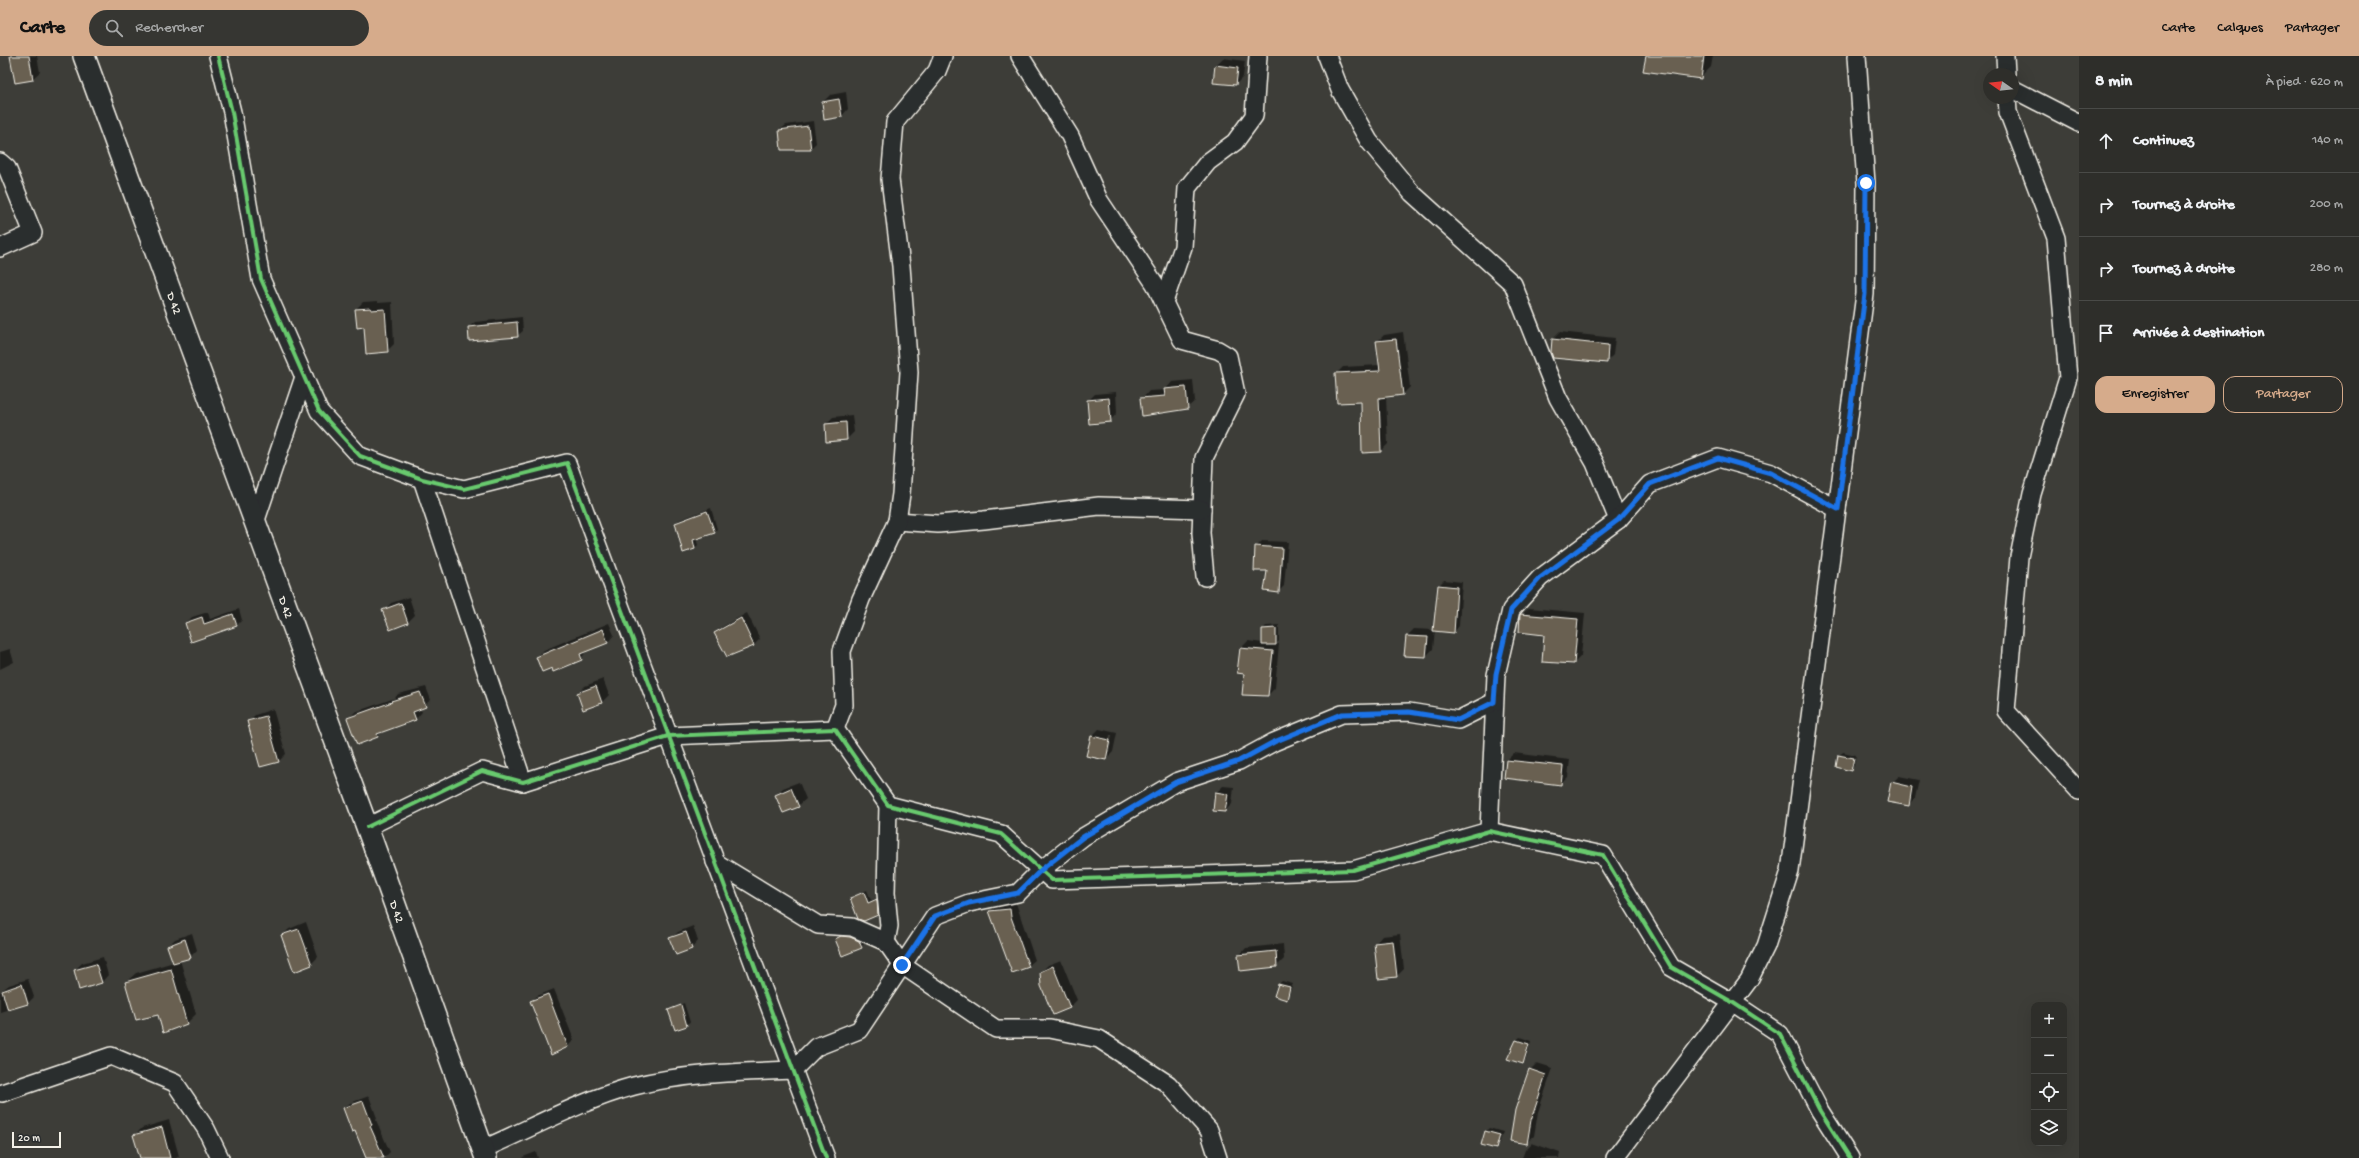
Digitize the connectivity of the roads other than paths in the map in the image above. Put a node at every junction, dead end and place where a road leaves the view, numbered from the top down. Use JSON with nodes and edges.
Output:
{"nodes":[{"id":1,"x":84,"y":56,"type":"edge"},
{"id":2,"x":218,"y":56,"type":"edge"},
{"id":3,"x":943,"y":56,"type":"edge"},
{"id":4,"x":1020,"y":56,"type":"edge"},
{"id":5,"x":1258,"y":56,"type":"edge"},
{"id":6,"x":1327,"y":56,"type":"edge"},
{"id":7,"x":1856,"y":56,"type":"edge"},
{"id":8,"x":2005,"y":56,"type":"edge"},
{"id":9,"x":2006,"y":68,"type":"edge"},
{"id":10,"x":2019,"y":92,"type":"edge"},
{"id":11,"x":2007,"y":104,"type":"edge"},
{"id":12,"x":2079,"y":123,"type":"edge"},
{"id":13,"x":0,"y":162,"type":"edge"},
{"id":14,"x":0,"y":248,"type":"edge"},
{"id":15,"x":1164,"y":302,"type":"junction"},
{"id":16,"x":304,"y":377,"type":"junction"},
{"id":17,"x":422,"y":479,"type":"junction"},
{"id":18,"x":1202,"y":509,"type":"junction"},
{"id":19,"x":1838,"y":509,"type":"junction"},
{"id":20,"x":1618,"y":520,"type":"junction"},
{"id":21,"x":897,"y":521,"type":"junction"},
{"id":22,"x":255,"y":523,"type":"junction"},
{"id":23,"x":1205,"y":577,"type":"dead end"},
{"id":24,"x":1494,"y":702,"type":"junction"},
{"id":25,"x":835,"y":729,"type":"junction"},
{"id":26,"x":668,"y":736,"type":"junction"},
{"id":27,"x":523,"y":782,"type":"junction"},
{"id":28,"x":2079,"y":791,"type":"edge"},
{"id":29,"x":888,"y":806,"type":"junction"},
{"id":30,"x":367,"y":827,"type":"junction"},
{"id":31,"x":1489,"y":831,"type":"junction"},
{"id":32,"x":716,"y":862,"type":"junction"},
{"id":33,"x":1041,"y":870,"type":"junction"},
{"id":34,"x":886,"y":942,"type":"junction"},
{"id":35,"x":902,"y":965,"type":"junction"},
{"id":36,"x":1732,"y":1002,"type":"junction"},
{"id":37,"x":793,"y":1070,"type":"junction"},
{"id":38,"x":2,"y":1093,"type":"dead end"},
{"id":39,"x":484,"y":1154,"type":"edge"},
{"id":40,"x":220,"y":1158,"type":"edge"},
{"id":41,"x":826,"y":1158,"type":"edge"},
{"id":42,"x":1218,"y":1158,"type":"edge"},
{"id":43,"x":1615,"y":1158,"type":"edge"},
{"id":44,"x":1850,"y":1158,"type":"edge"}],
"edges":[{"from":1,"to":22,"type":"street","name":"D 42","number":"D 42"},
{"from":2,"to":16,"type":"street"},
{"from":3,"to":21,"type":"street"},
{"from":4,"to":15,"type":"street"},
{"from":5,"to":15,"type":"street"},
{"from":6,"to":20,"type":"street"},
{"from":7,"to":19,"type":"street"},
{"from":8,"to":9,"type":"street"},
{"from":10,"to":12,"type":"street"},
{"from":11,"to":28,"type":"street"},
{"from":13,"to":14,"type":"street"},
{"from":15,"to":18,"type":"street"},
{"from":16,"to":17,"type":"street"},
{"from":16,"to":22,"type":"street"},
{"from":17,"to":26,"type":"street"},
{"from":17,"to":27,"type":"street"},
{"from":18,"to":21,"type":"street"},
{"from":18,"to":23,"type":"street"},
{"from":19,"to":20,"type":"street"},
{"from":19,"to":36,"type":"street"},
{"from":20,"to":24,"type":"street"},
{"from":21,"to":25,"type":"street"},
{"from":22,"to":30,"type":"street","name":"D 42","number":"D 42"},
{"from":24,"to":31,"type":"street"},
{"from":24,"to":33,"type":"street"},
{"from":25,"to":26,"type":"street"},
{"from":25,"to":29,"type":"street"},
{"from":26,"to":27,"type":"street"},
{"from":26,"to":32,"type":"street"},
{"from":27,"to":30,"type":"street"},
{"from":29,"to":33,"type":"street"},
{"from":29,"to":34,"type":"street"},
{"from":30,"to":39,"type":"street","name":"D 42","number":"D 42"},
{"from":31,"to":33,"type":"street"},
{"from":31,"to":36,"type":"street"},
{"from":32,"to":34,"type":"street"},
{"from":32,"to":37,"type":"street"},
{"from":33,"to":35,"type":"street"},
{"from":34,"to":35,"type":"street"},
{"from":35,"to":37,"type":"street"},
{"from":35,"to":42,"type":"street"},
{"from":36,"to":43,"type":"street"},
{"from":36,"to":44,"type":"street"},
{"from":37,"to":39,"type":"street"},
{"from":37,"to":41,"type":"street"},
{"from":38,"to":40,"type":"street"}]}
